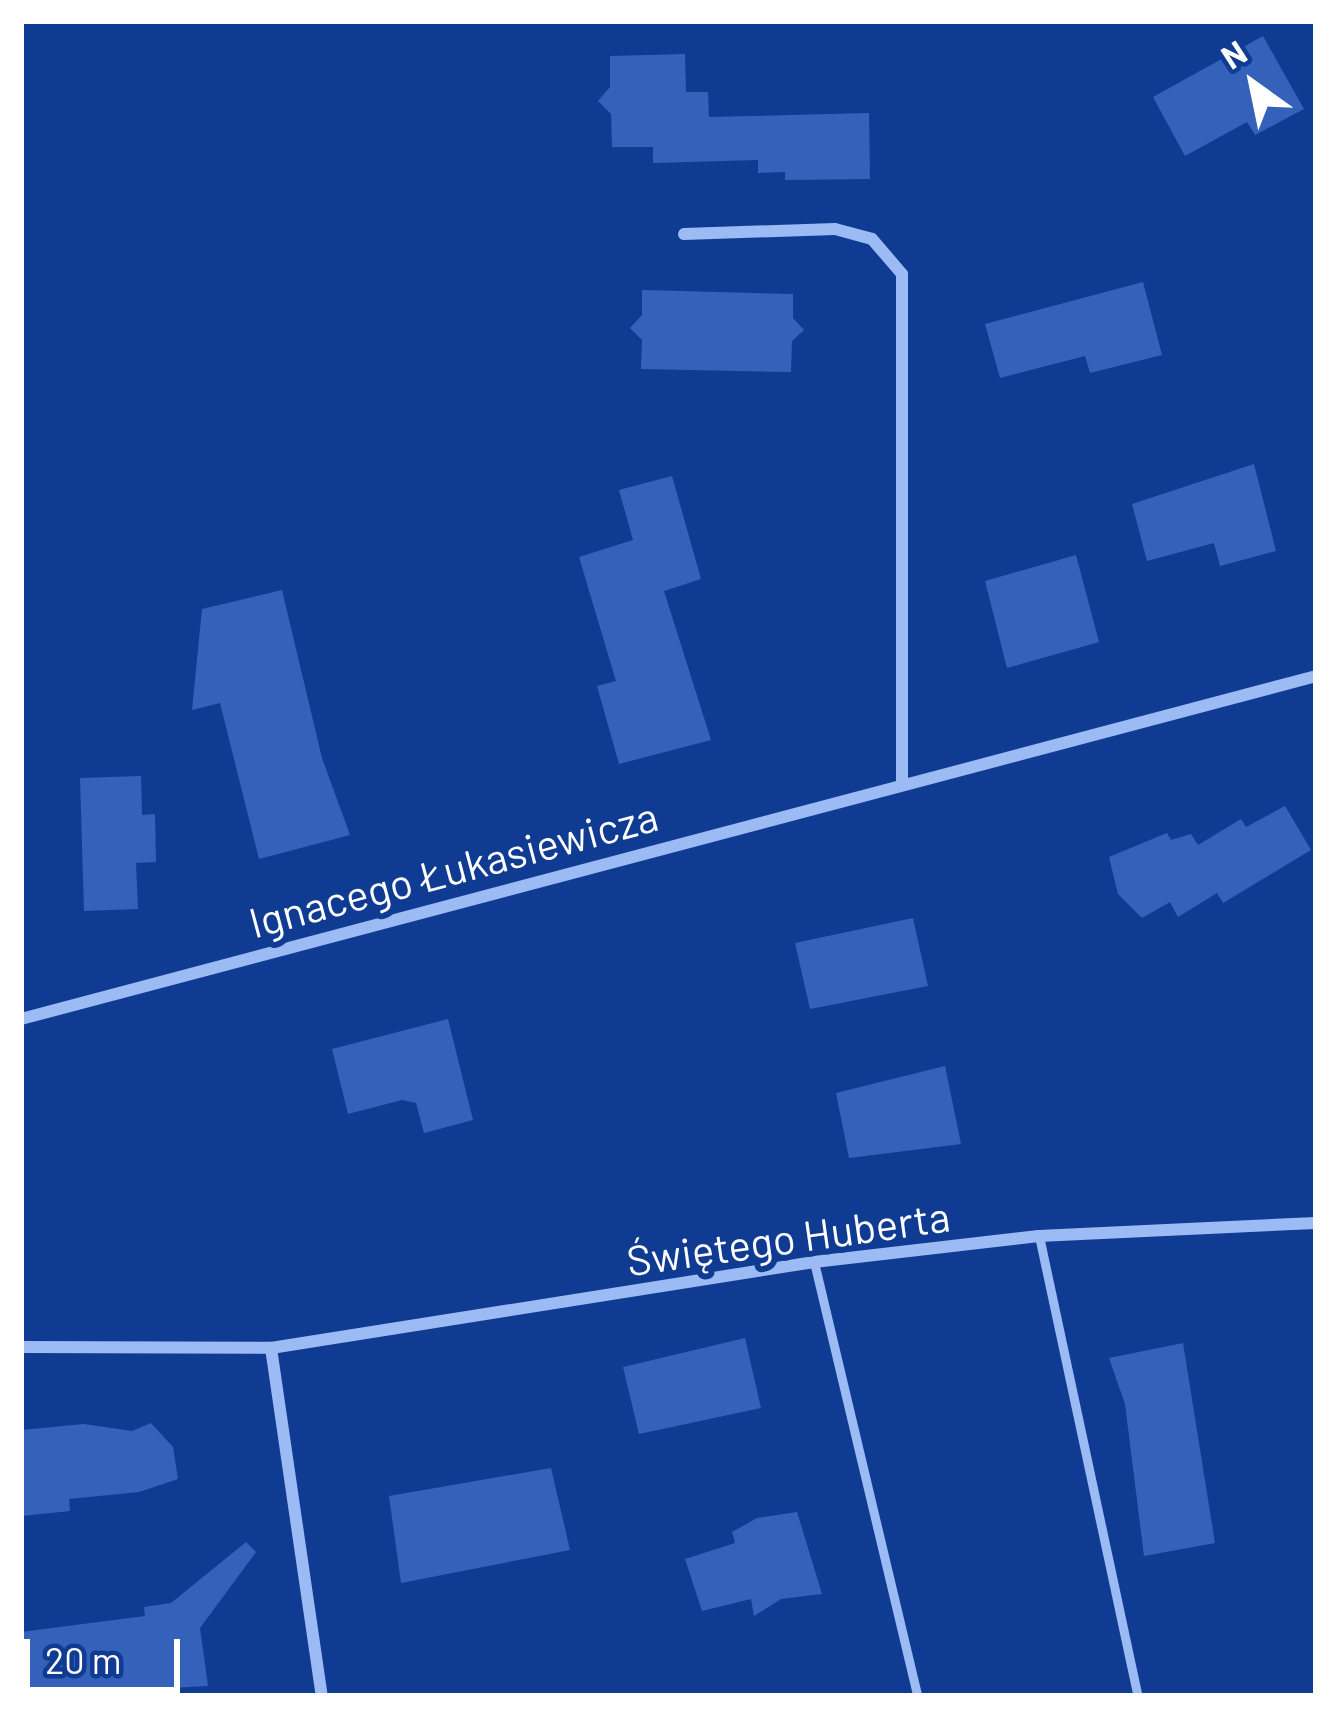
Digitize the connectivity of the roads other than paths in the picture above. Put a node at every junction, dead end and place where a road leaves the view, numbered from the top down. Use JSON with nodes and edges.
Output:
{"nodes":[{"id":1,"x":684,"y":234,"type":"dead end"},
{"id":2,"x":1316,"y":676,"type":"edge"},
{"id":3,"x":902,"y":784,"type":"junction"},
{"id":4,"x":21,"y":1019,"type":"edge"},
{"id":5,"x":1316,"y":1223,"type":"edge"},
{"id":6,"x":1039,"y":1236,"type":"junction"},
{"id":7,"x":814,"y":1262,"type":"junction"},
{"id":8,"x":21,"y":1347,"type":"edge"},
{"id":9,"x":271,"y":1348,"type":"junction"},
{"id":10,"x":322,"y":1696,"type":"edge"},
{"id":11,"x":916,"y":1696,"type":"edge"},
{"id":12,"x":1137,"y":1696,"type":"edge"}],
"edges":[{"from":1,"to":3,"type":"street"},
{"from":2,"to":3,"type":"street","name":"Ignacego Łukasiewicza"},
{"from":3,"to":4,"type":"street","name":"Ignacego Łukasiewicza"},
{"from":5,"to":6,"type":"street","name":"Świętego Huberta"},
{"from":6,"to":7,"type":"street","name":"Świętego Huberta"},
{"from":6,"to":12,"type":"lane"},
{"from":7,"to":9,"type":"street","name":"Świętego Huberta"},
{"from":7,"to":11,"type":"lane"},
{"from":8,"to":9,"type":"street","name":"Świętego Huberta"},
{"from":9,"to":10,"type":"street"}]}
